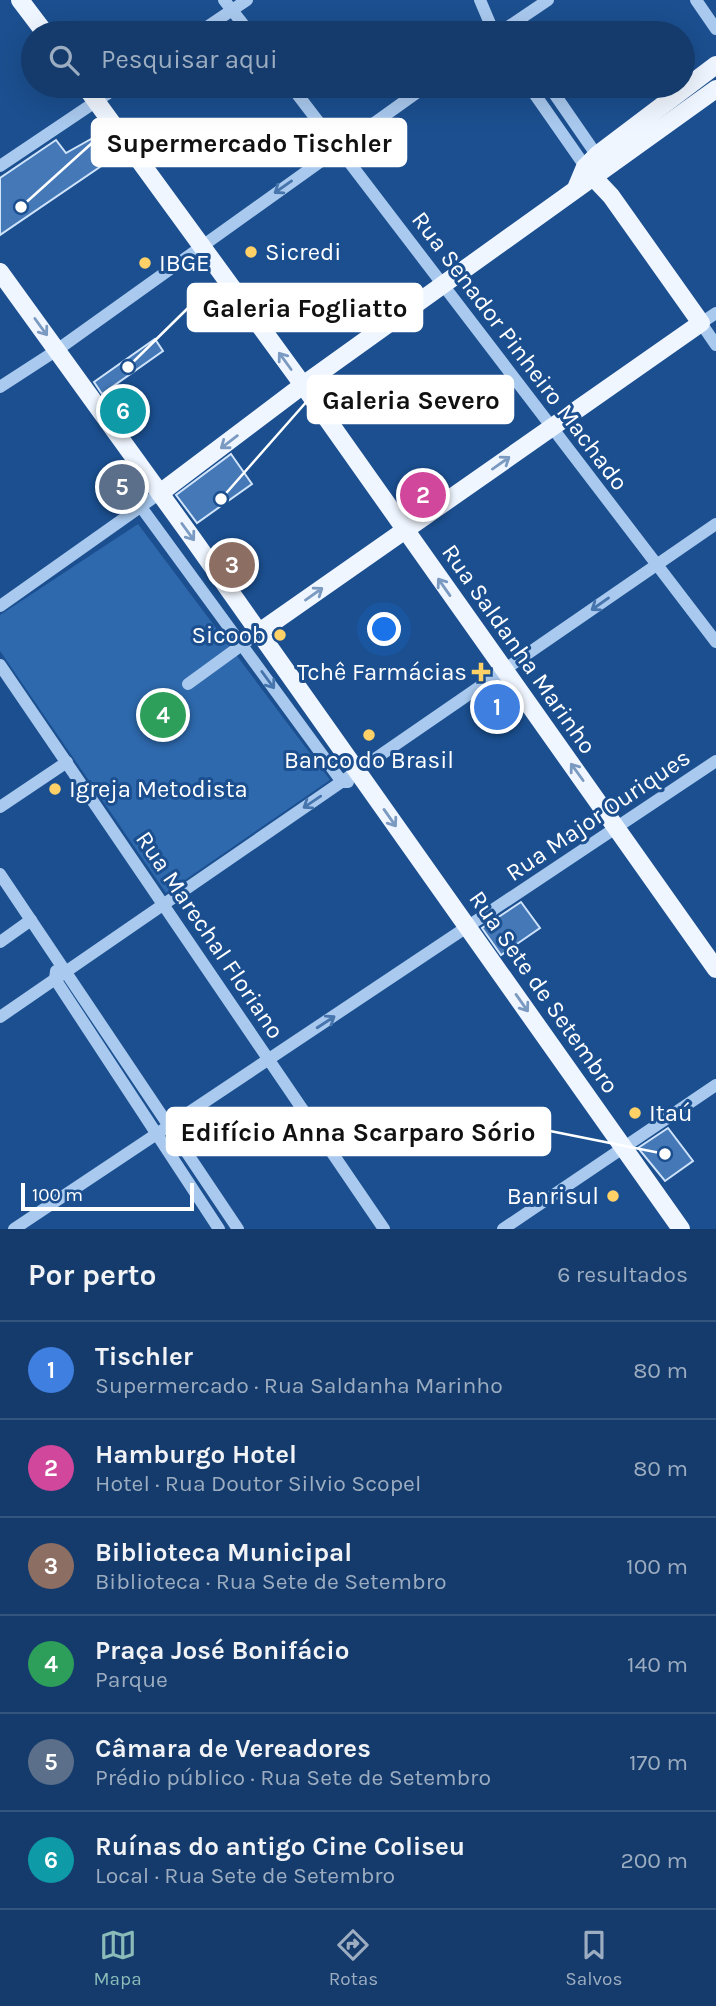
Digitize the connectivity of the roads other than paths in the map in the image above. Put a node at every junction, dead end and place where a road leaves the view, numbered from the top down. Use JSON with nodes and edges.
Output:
{"nodes":[{"id":1,"x":20,"y":0,"type":"edge"},
{"id":2,"x":247,"y":0,"type":"edge"},
{"id":3,"x":548,"y":0,"type":"edge"},
{"id":4,"x":696,"y":0,"type":"edge"},
{"id":5,"x":228,"y":5,"type":"edge"},
{"id":6,"x":483,"y":5,"type":"edge"},
{"id":7,"x":36,"y":21,"type":"edge"},
{"id":8,"x":211,"y":21,"type":"edge"},
{"id":9,"x":241,"y":21,"type":"edge"},
{"id":10,"x":498,"y":21,"type":"edge"},
{"id":11,"x":520,"y":21,"type":"edge"},
{"id":12,"x":716,"y":29,"type":"edge"},
{"id":13,"x":716,"y":65,"type":"edge"},
{"id":14,"x":695,"y":80,"type":"edge"},
{"id":15,"x":716,"y":89,"type":"edge"},
{"id":16,"x":94,"y":98,"type":"edge"},
{"id":17,"x":101,"y":98,"type":"edge"},
{"id":18,"x":300,"y":98,"type":"edge"},
{"id":19,"x":409,"y":98,"type":"edge"},
{"id":20,"x":539,"y":98,"type":"edge"},
{"id":21,"x":556,"y":98,"type":"edge"},
{"id":22,"x":671,"y":98,"type":"edge"},
{"id":23,"x":96,"y":101,"type":"junction"},
{"id":24,"x":663,"y":104,"type":"junction"},
{"id":25,"x":674,"y":119,"type":"junction"},
{"id":26,"x":340,"y":148,"type":"junction"},
{"id":27,"x":0,"y":166,"type":"edge"},
{"id":28,"x":595,"y":167,"type":"junction"},
{"id":29,"x":201,"y":244,"type":"junction"},
{"id":30,"x":0,"y":272,"type":"edge"},
{"id":31,"x":441,"y":285,"type":"junction"},
{"id":32,"x":716,"y":313,"type":"edge"},
{"id":33,"x":701,"y":323,"type":"junction"},
{"id":34,"x":716,"y":345,"type":"edge"},
{"id":35,"x":57,"y":350,"type":"junction"},
{"id":36,"x":303,"y":385,"type":"junction"},
{"id":37,"x":0,"y":387,"type":"edge"},
{"id":38,"x":551,"y":426,"type":"junction"},
{"id":39,"x":160,"y":494,"type":"junction"},
{"id":40,"x":141,"y":507,"type":"junction"},
{"id":41,"x":716,"y":524,"type":"edge"},
{"id":42,"x":405,"y":531,"type":"junction"},
{"id":43,"x":656,"y":565,"type":"junction"},
{"id":44,"x":217,"y":573,"type":"junction"},
{"id":45,"x":200,"y":586,"type":"junction"},
{"id":46,"x":0,"y":606,"type":"edge"},
{"id":47,"x":258,"y":633,"type":"junction"},
{"id":48,"x":716,"y":642,"type":"edge"},
{"id":49,"x":242,"y":645,"type":"junction"},
{"id":50,"x":0,"y":665,"type":"edge"},
{"id":51,"x":503,"y":670,"type":"junction"},
{"id":52,"x":188,"y":684,"type":"dead end"},
{"id":53,"x":320,"y":719,"type":"junction"},
{"id":54,"x":304,"y":729,"type":"junction"},
{"id":55,"x":716,"y":761,"type":"edge"},
{"id":56,"x":67,"y":762,"type":"junction"},
{"id":57,"x":355,"y":779,"type":"junction"},
{"id":58,"x":0,"y":807,"type":"edge"},
{"id":59,"x":617,"y":827,"type":"junction"},
{"id":60,"x":0,"y":874,"type":"edge"},
{"id":61,"x":164,"y":904,"type":"junction"},
{"id":62,"x":31,"y":920,"type":"junction"},
{"id":63,"x":468,"y":928,"type":"junction"},
{"id":64,"x":0,"y":942,"type":"edge"},
{"id":65,"x":57,"y":957,"type":"junction"},
{"id":66,"x":716,"y":969,"type":"edge"},
{"id":67,"x":67,"y":970,"type":"junction"},
{"id":68,"x":55,"y":979,"type":"junction"},
{"id":69,"x":0,"y":1017,"type":"edge"},
{"id":70,"x":103,"y":1025,"type":"junction"},
{"id":71,"x":91,"y":1033,"type":"junction"},
{"id":72,"x":270,"y":1060,"type":"junction"},
{"id":73,"x":716,"y":1085,"type":"edge"},
{"id":74,"x":143,"y":1087,"type":"junction"},
{"id":75,"x":131,"y":1094,"type":"junction"},
{"id":76,"x":169,"y":1127,"type":"junction"},
{"id":77,"x":157,"y":1135,"type":"junction"},
{"id":78,"x":623,"y":1145,"type":"junction"},
{"id":79,"x":19,"y":1228,"type":"edge"},
{"id":80,"x":219,"y":1229,"type":"edge"},
{"id":81,"x":238,"y":1229,"type":"edge"},
{"id":82,"x":384,"y":1229,"type":"edge"},
{"id":83,"x":503,"y":1229,"type":"edge"},
{"id":84,"x":681,"y":1229,"type":"edge"}],
"edges":[{"from":1,"to":7,"type":"main road"},
{"from":2,"to":5,"type":"street"},
{"from":3,"to":11,"type":"street"},
{"from":4,"to":12,"type":"street"},
{"from":5,"to":8,"type":"street"},
{"from":5,"to":9,"type":"street"},
{"from":6,"to":10,"type":"street"},
{"from":13,"to":14,"type":"main road"},
{"from":15,"to":25,"type":"main road"},
{"from":16,"to":23,"type":"main road","name":"Rua Saldanha Marinho"},
{"from":17,"to":23,"type":"street"},
{"from":18,"to":26,"type":"street","name":"Rua Senador Pinheiro Machado"},
{"from":19,"to":26,"type":"street"},
{"from":20,"to":28,"type":"street"},
{"from":21,"to":28,"type":"street"},
{"from":22,"to":24,"type":"main road"},
{"from":23,"to":27,"type":"street"},
{"from":23,"to":29,"type":"main road","name":"Rua Saldanha Marinho"},
{"from":24,"to":25,"type":"main road"},
{"from":24,"to":28,"type":"main road"},
{"from":25,"to":28,"type":"main road"},
{"from":26,"to":29,"type":"street","one_way":true},
{"from":26,"to":31,"type":"street","name":"Rua Senador Pinheiro Machado"},
{"from":28,"to":31,"type":"main road"},
{"from":28,"to":33,"type":"main road"},
{"from":29,"to":35,"type":"street"},
{"from":36,"to":29,"type":"main road","name":"Rua Saldanha Marinho","one_way":true},
{"from":30,"to":35,"type":"main road","name":"Rua Sete de Setembro","one_way":true},
{"from":31,"to":36,"type":"main road"},
{"from":31,"to":38,"type":"street","name":"Rua Senador Pinheiro Machado"},
{"from":32,"to":33,"type":"street"},
{"from":33,"to":34,"type":"street"},
{"from":33,"to":38,"type":"main road"},
{"from":35,"to":37,"type":"street"},
{"from":35,"to":39,"type":"main road","name":"Rua Sete de Setembro"},
{"from":36,"to":39,"type":"main road","one_way":true},
{"from":36,"to":42,"type":"main road","name":"Rua Saldanha Marinho"},
{"from":42,"to":38,"type":"main road","one_way":true},
{"from":38,"to":43,"type":"street","name":"Rua Senador Pinheiro Machado"},
{"from":39,"to":40,"type":"street"},
{"from":39,"to":44,"type":"main road","name":"Rua Sete de Setembro","one_way":true},
{"from":40,"to":45,"type":"street","name":"Rua Sete de Setembro"},
{"from":40,"to":46,"type":"street"},
{"from":41,"to":43,"type":"street"},
{"from":47,"to":42,"type":"main road","one_way":true},
{"from":51,"to":42,"type":"main road","name":"Rua Saldanha Marinho","one_way":true},
{"from":43,"to":48,"type":"street","name":"Rua Senador Pinheiro Machado"},
{"from":43,"to":51,"type":"street","one_way":true},
{"from":44,"to":45,"type":"street"},
{"from":44,"to":47,"type":"main road","name":"Rua Sete de Setembro"},
{"from":45,"to":49,"type":"street","name":"Rua Sete de Setembro"},
{"from":47,"to":49,"type":"street"},
{"from":47,"to":53,"type":"main road","name":"Rua Sete de Setembro"},
{"from":49,"to":52,"type":"street"},
{"from":49,"to":54,"type":"street","name":"Rua Sete de Setembro","one_way":true},
{"from":50,"to":56,"type":"street","name":"Rua Marechal Floriano"},
{"from":51,"to":57,"type":"street"},
{"from":59,"to":51,"type":"main road","name":"Rua Saldanha Marinho","one_way":true},
{"from":53,"to":54,"type":"street"},
{"from":53,"to":57,"type":"main road","name":"Rua Sete de Setembro"},
{"from":54,"to":57,"type":"street","name":"Rua Sete de Setembro"},
{"from":55,"to":59,"type":"street","name":"Rua Major Ouriques"},
{"from":56,"to":58,"type":"street"},
{"from":56,"to":61,"type":"street","name":"Rua Marechal Floriano"},
{"from":57,"to":61,"type":"street","one_way":true},
{"from":57,"to":63,"type":"main road","name":"Rua Sete de Setembro","one_way":true},
{"from":59,"to":63,"type":"street","name":"Rua Major Ouriques"},
{"from":59,"to":66,"type":"main road","name":"Rua Saldanha Marinho"},
{"from":60,"to":62,"type":"street"},
{"from":61,"to":67,"type":"street"},
{"from":61,"to":72,"type":"street","name":"Rua Marechal Floriano"},
{"from":62,"to":64,"type":"street"},
{"from":62,"to":65,"type":"street"},
{"from":72,"to":63,"type":"street","name":"Rua Major Ouriques","one_way":true},
{"from":63,"to":78,"type":"main road","name":"Rua Sete de Setembro","one_way":true},
{"from":65,"to":67,"type":"street"},
{"from":65,"to":68,"type":"street"},
{"from":67,"to":68,"type":"street"},
{"from":67,"to":70,"type":"street"},
{"from":68,"to":69,"type":"street"},
{"from":68,"to":71,"type":"street"},
{"from":70,"to":71,"type":"street"},
{"from":70,"to":74,"type":"street"},
{"from":71,"to":75,"type":"street"},
{"from":72,"to":76,"type":"street","name":"Rua Major Ouriques"},
{"from":72,"to":82,"type":"street","name":"Rua Marechal Floriano"},
{"from":73,"to":78,"type":"street"},
{"from":74,"to":75,"type":"street"},
{"from":74,"to":76,"type":"street"},
{"from":75,"to":77,"type":"street"},
{"from":76,"to":77,"type":"street","name":"Rua Major Ouriques"},
{"from":76,"to":81,"type":"street"},
{"from":77,"to":79,"type":"street","name":"Rua Major Ouriques"},
{"from":77,"to":80,"type":"street"},
{"from":78,"to":83,"type":"street"},
{"from":78,"to":84,"type":"main road","name":"Rua Sete de Setembro"}]}
